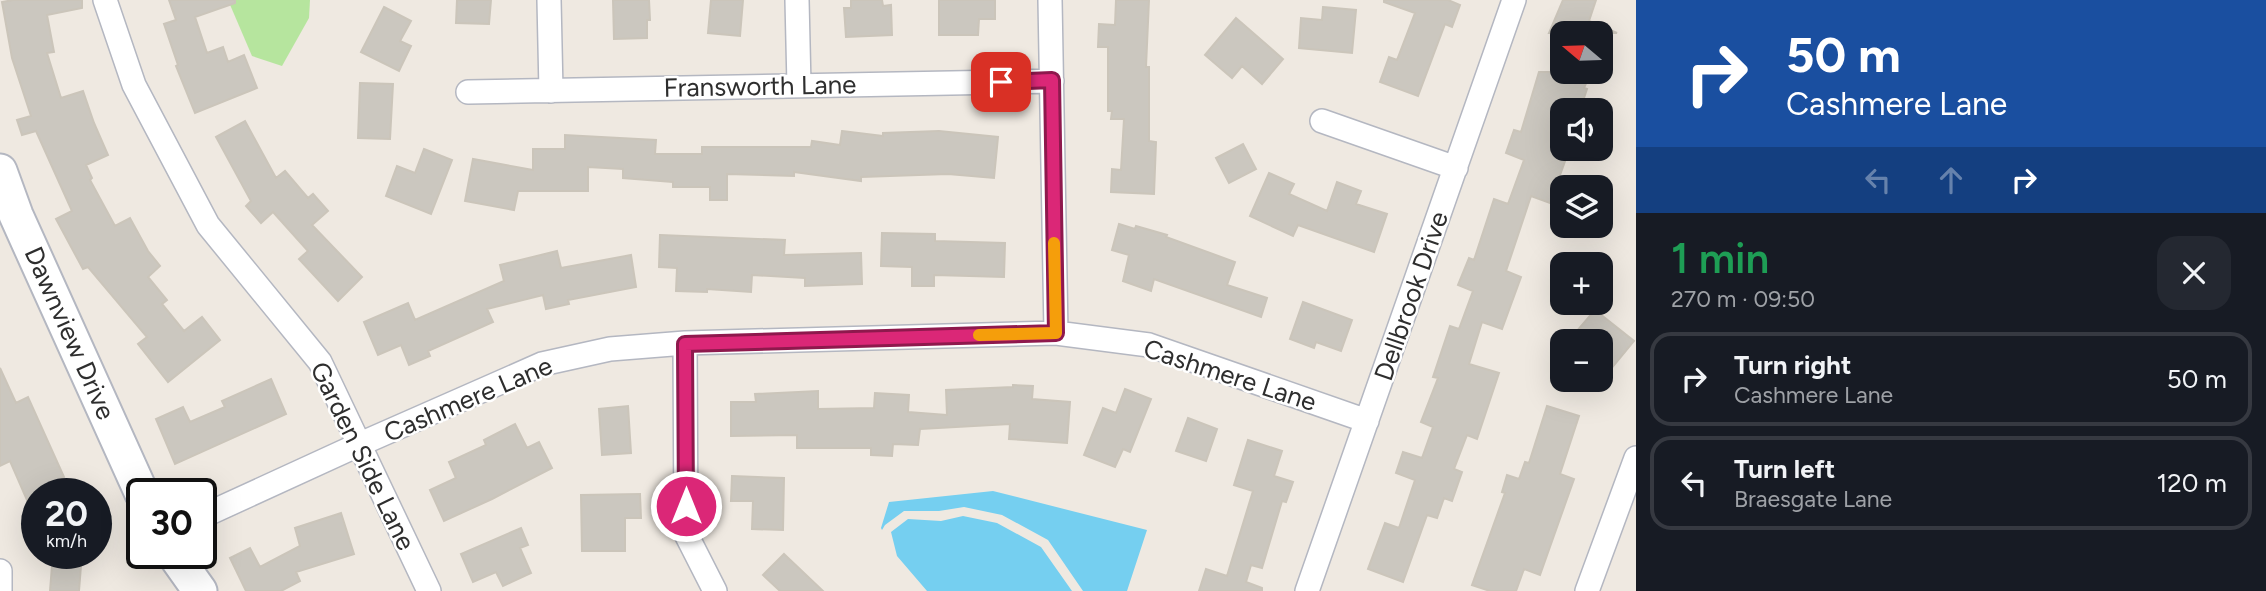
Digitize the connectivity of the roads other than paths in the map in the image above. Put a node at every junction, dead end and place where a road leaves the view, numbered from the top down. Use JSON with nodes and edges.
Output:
{"nodes":[{"id":1,"x":105,"y":0,"type":"edge"},
{"id":2,"x":549,"y":0,"type":"edge"},
{"id":3,"x":797,"y":0,"type":"edge"},
{"id":4,"x":1050,"y":0,"type":"edge"},
{"id":5,"x":1514,"y":0,"type":"edge"},
{"id":6,"x":1052,"y":80,"type":"junction"},
{"id":7,"x":799,"y":86,"type":"junction"},
{"id":8,"x":551,"y":90,"type":"junction"},
{"id":9,"x":468,"y":92,"type":"dead end"},
{"id":10,"x":1322,"y":121,"type":"dead end"},
{"id":11,"x":1456,"y":168,"type":"junction"},
{"id":12,"x":0,"y":171,"type":"edge"},
{"id":13,"x":1056,"y":333,"type":"junction"},
{"id":14,"x":685,"y":344,"type":"junction"},
{"id":15,"x":1367,"y":421,"type":"junction"},
{"id":16,"x":358,"y":445,"type":"junction"},
{"id":17,"x":1636,"y":458,"type":"edge"},
{"id":18,"x":135,"y":478,"type":"edge"},
{"id":19,"x":217,"y":510,"type":"edge"},
{"id":20,"x":184,"y":569,"type":"edge"},
{"id":21,"x":0,"y":570,"type":"edge"},
{"id":22,"x":0,"y":590,"type":"edge"},
{"id":23,"x":200,"y":591,"type":"edge"},
{"id":24,"x":429,"y":591,"type":"edge"},
{"id":25,"x":715,"y":591,"type":"edge"},
{"id":26,"x":1307,"y":591,"type":"edge"},
{"id":27,"x":1587,"y":591,"type":"edge"}],
"edges":[{"from":1,"to":16,"type":"street","name":"Garden Side Lane"},
{"from":2,"to":8,"type":"street"},
{"from":3,"to":7,"type":"street"},
{"from":4,"to":6,"type":"street"},
{"from":5,"to":11,"type":"street","name":"Dellbrook Drive"},
{"from":6,"to":7,"type":"street","name":"Fransworth Lane"},
{"from":6,"to":13,"type":"street"},
{"from":7,"to":8,"type":"street","name":"Fransworth Lane"},
{"from":8,"to":9,"type":"street","name":"Fransworth Lane"},
{"from":10,"to":11,"type":"street"},
{"from":11,"to":15,"type":"street","name":"Dellbrook Drive"},
{"from":12,"to":18,"type":"street","name":"Dawnview Drive"},
{"from":13,"to":14,"type":"street","name":"Cashmere Lane"},
{"from":13,"to":15,"type":"street","name":"Cashmere Lane"},
{"from":14,"to":16,"type":"street","name":"Cashmere Lane"},
{"from":14,"to":25,"type":"street"},
{"from":15,"to":26,"type":"street","name":"Dellbrook Drive"},
{"from":16,"to":19,"type":"street","name":"Cashmere Lane"},
{"from":16,"to":24,"type":"street","name":"Garden Side Lane"},
{"from":17,"to":27,"type":"street"},
{"from":20,"to":23,"type":"street"},
{"from":21,"to":22,"type":"street"}]}
